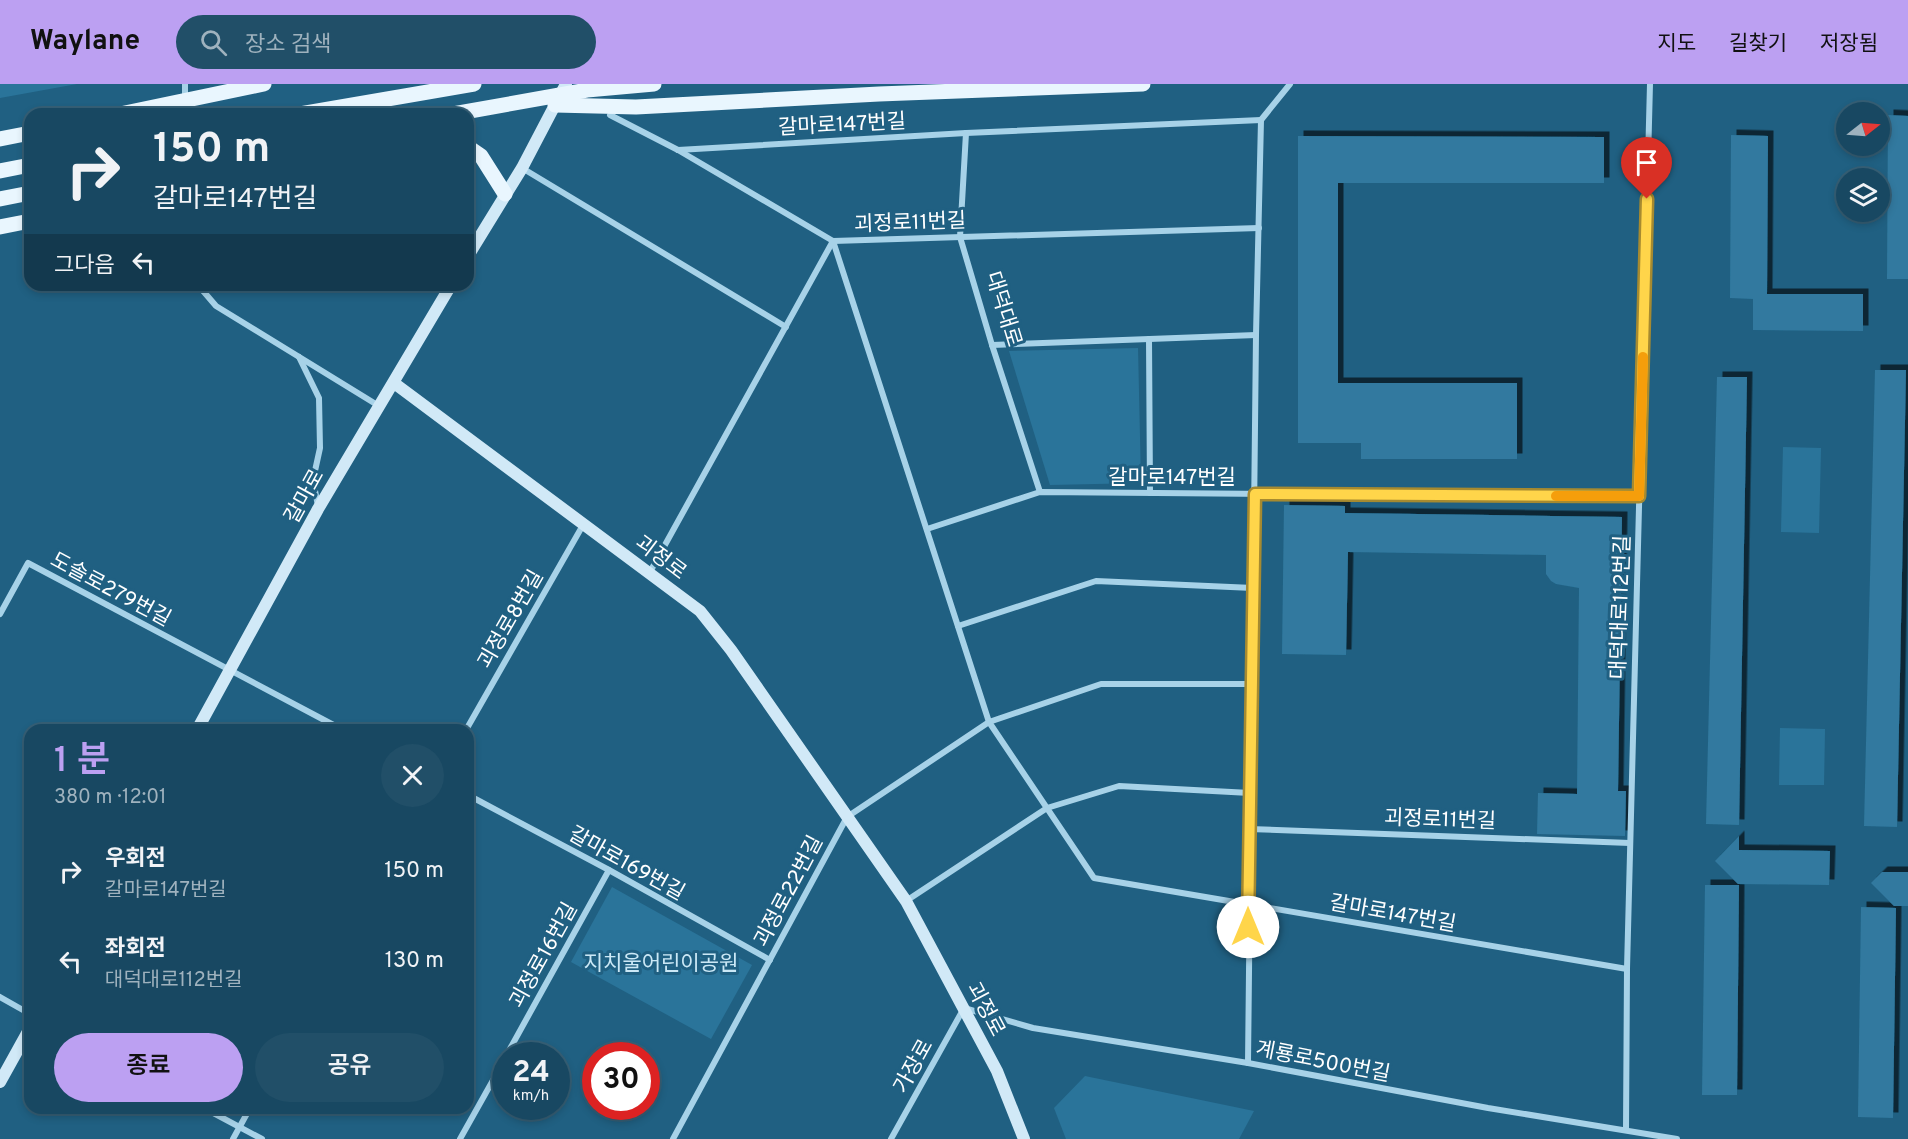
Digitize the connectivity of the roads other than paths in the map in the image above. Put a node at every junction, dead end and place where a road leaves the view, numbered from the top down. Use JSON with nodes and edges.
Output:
{"nodes":[{"id":1,"x":185,"y":84,"type":"edge"},
{"id":2,"x":264,"y":84,"type":"edge"},
{"id":3,"x":474,"y":84,"type":"edge"},
{"id":4,"x":566,"y":84,"type":"edge"},
{"id":5,"x":654,"y":84,"type":"edge"},
{"id":6,"x":1143,"y":84,"type":"edge"},
{"id":7,"x":1290,"y":84,"type":"edge"},
{"id":8,"x":1650,"y":84,"type":"edge"},
{"id":9,"x":555,"y":105,"type":"junction"},
{"id":10,"x":149,"y":108,"type":"edge"},
{"id":11,"x":185,"y":108,"type":"edge"},
{"id":12,"x":335,"y":108,"type":"edge"},
{"id":13,"x":474,"y":110,"type":"edge"},
{"id":14,"x":610,"y":115,"type":"dead end"},
{"id":15,"x":1261,"y":120,"type":"junction"},
{"id":16,"x":966,"y":133,"type":"junction"},
{"id":17,"x":24,"y":134,"type":"edge"},
{"id":18,"x":0,"y":139,"type":"edge"},
{"id":19,"x":678,"y":150,"type":"junction"},
{"id":20,"x":474,"y":151,"type":"edge"},
{"id":21,"x":24,"y":166,"type":"edge"},
{"id":22,"x":522,"y":168,"type":"junction"},
{"id":23,"x":0,"y":171,"type":"edge"},
{"id":24,"x":24,"y":194,"type":"edge"},
{"id":25,"x":505,"y":194,"type":"junction"},
{"id":26,"x":0,"y":199,"type":"edge"},
{"id":27,"x":24,"y":222,"type":"edge"},
{"id":28,"x":0,"y":227,"type":"edge"},
{"id":29,"x":1259,"y":228,"type":"junction"},
{"id":30,"x":960,"y":237,"type":"junction"},
{"id":31,"x":833,"y":241,"type":"junction"},
{"id":32,"x":474,"y":246,"type":"edge"},
{"id":33,"x":203,"y":291,"type":"edge"},
{"id":34,"x":448,"y":291,"type":"edge"},
{"id":35,"x":786,"y":327,"type":"junction"},
{"id":36,"x":1256,"y":335,"type":"junction"},
{"id":37,"x":1149,"y":339,"type":"junction"},
{"id":38,"x":992,"y":345,"type":"junction"},
{"id":39,"x":299,"y":357,"type":"junction"},
{"id":40,"x":394,"y":383,"type":"junction"},
{"id":41,"x":379,"y":406,"type":"junction"},
{"id":42,"x":1040,"y":492,"type":"junction"},
{"id":43,"x":1150,"y":493,"type":"junction"},
{"id":44,"x":1255,"y":494,"type":"junction"},
{"id":45,"x":1639,"y":496,"type":"junction"},
{"id":46,"x":318,"y":509,"type":"junction"},
{"id":47,"x":584,"y":524,"type":"junction"},
{"id":48,"x":927,"y":529,"type":"junction"},
{"id":49,"x":650,"y":572,"type":"junction"},
{"id":50,"x":1253,"y":588,"type":"junction"},
{"id":51,"x":0,"y":614,"type":"edge"},
{"id":52,"x":958,"y":626,"type":"junction"},
{"id":53,"x":230,"y":672,"type":"junction"},
{"id":54,"x":1251,"y":684,"type":"junction"},
{"id":55,"x":989,"y":722,"type":"junction"},
{"id":56,"x":200,"y":724,"type":"edge"},
{"id":57,"x":331,"y":724,"type":"edge"},
{"id":58,"x":469,"y":724,"type":"edge"},
{"id":59,"x":1250,"y":793,"type":"junction"},
{"id":60,"x":474,"y":798,"type":"edge"},
{"id":61,"x":1047,"y":808,"type":"junction"},
{"id":62,"x":847,"y":817,"type":"junction"},
{"id":63,"x":1249,"y":828,"type":"junction"},
{"id":64,"x":1630,"y":843,"type":"junction"},
{"id":65,"x":609,"y":870,"type":"junction"},
{"id":66,"x":906,"y":902,"type":"junction"},
{"id":67,"x":1248,"y":905,"type":"junction"},
{"id":68,"x":770,"y":960,"type":"junction"},
{"id":69,"x":1627,"y":969,"type":"junction"},
{"id":70,"x":0,"y":997,"type":"edge"},
{"id":71,"x":964,"y":1008,"type":"junction"},
{"id":72,"x":24,"y":1011,"type":"edge"},
{"id":73,"x":24,"y":1039,"type":"edge"},
{"id":74,"x":514,"y":1042,"type":"edge"},
{"id":75,"x":1248,"y":1063,"type":"junction"},
{"id":76,"x":492,"y":1081,"type":"edge"},
{"id":77,"x":0,"y":1082,"type":"edge"},
{"id":78,"x":215,"y":1114,"type":"edge"},
{"id":79,"x":247,"y":1114,"type":"edge"},
{"id":80,"x":474,"y":1114,"type":"edge"},
{"id":81,"x":474,"y":1114,"type":"edge"},
{"id":82,"x":240,"y":1127,"type":"junction"},
{"id":83,"x":1626,"y":1130,"type":"junction"},
{"id":84,"x":233,"y":1139,"type":"edge"},
{"id":85,"x":262,"y":1139,"type":"edge"},
{"id":86,"x":460,"y":1139,"type":"edge"},
{"id":87,"x":673,"y":1139,"type":"edge"},
{"id":88,"x":891,"y":1139,"type":"edge"},
{"id":89,"x":1024,"y":1139,"type":"edge"},
{"id":90,"x":1677,"y":1139,"type":"edge"}],
"edges":[{"from":1,"to":11,"type":"street"},
{"from":2,"to":10,"type":"main road","bridge":true},
{"from":3,"to":12,"type":"main road"},
{"from":4,"to":9,"type":"main road"},
{"from":5,"to":13,"type":"main road","bridge":true},
{"from":6,"to":9,"type":"main road"},
{"from":7,"to":15,"type":"street"},
{"from":8,"to":45,"type":"street","name":"대덕대로112번길"},
{"from":9,"to":22,"type":"main road"},
{"from":14,"to":19,"type":"street"},
{"from":15,"to":16,"type":"street","name":"갈마로147번길"},
{"from":15,"to":29,"type":"street"},
{"from":16,"to":19,"type":"street","name":"갈마로147번길"},
{"from":16,"to":30,"type":"street","name":"대덕대로"},
{"from":17,"to":18,"type":"main road"},
{"from":19,"to":31,"type":"street"},
{"from":20,"to":25,"type":"main road"},
{"from":21,"to":23,"type":"main road"},
{"from":22,"to":25,"type":"main road"},
{"from":22,"to":35,"type":"street"},
{"from":24,"to":26,"type":"main road"},
{"from":25,"to":32,"type":"main road"},
{"from":27,"to":28,"type":"main road"},
{"from":29,"to":30,"type":"street","name":"괴정로11번길"},
{"from":29,"to":36,"type":"street"},
{"from":30,"to":31,"type":"street","name":"괴정로11번길"},
{"from":30,"to":38,"type":"street","name":"대덕대로"},
{"from":31,"to":35,"type":"street","name":"괴정로11번길"},
{"from":31,"to":48,"type":"street","name":"갈마로147번길"},
{"from":33,"to":39,"type":"street"},
{"from":34,"to":40,"type":"main road","name":"갈마로"},
{"from":35,"to":49,"type":"street","name":"괴정로11번길"},
{"from":36,"to":37,"type":"street"},
{"from":36,"to":44,"type":"street"},
{"from":37,"to":38,"type":"street"},
{"from":37,"to":43,"type":"street"},
{"from":38,"to":42,"type":"street","name":"대덕대로"},
{"from":39,"to":41,"type":"street"},
{"from":39,"to":46,"type":"street"},
{"from":40,"to":41,"type":"main road","name":"갈마로"},
{"from":40,"to":47,"type":"main road","name":"괴정로"},
{"from":41,"to":46,"type":"main road","name":"갈마로"},
{"from":42,"to":43,"type":"street","name":"갈마로147번길"},
{"from":42,"to":48,"type":"street","name":"갈마로147번길"},
{"from":43,"to":44,"type":"street","name":"갈마로147번길"},
{"from":44,"to":45,"type":"street","name":"갈마로147번길"},
{"from":44,"to":50,"type":"street"},
{"from":45,"to":64,"type":"street","name":"대덕대로112번길"},
{"from":46,"to":53,"type":"main road","name":"갈마로"},
{"from":47,"to":49,"type":"main road","name":"괴정로"},
{"from":47,"to":58,"type":"street","name":"괴정로8번길"},
{"from":48,"to":52,"type":"street","name":"갈마로147번길"},
{"from":49,"to":62,"type":"main road","name":"괴정로"},
{"from":50,"to":52,"type":"street"},
{"from":50,"to":54,"type":"street"},
{"from":51,"to":53,"type":"street","name":"도솔로279번길"},
{"from":52,"to":55,"type":"street","name":"갈마로147번길"},
{"from":53,"to":56,"type":"main road","name":"갈마로"},
{"from":53,"to":57,"type":"street"},
{"from":54,"to":55,"type":"street"},
{"from":54,"to":59,"type":"street"},
{"from":55,"to":61,"type":"street","name":"갈마로147번길"},
{"from":55,"to":62,"type":"street"},
{"from":59,"to":61,"type":"street"},
{"from":59,"to":63,"type":"street"},
{"from":60,"to":65,"type":"street","name":"갈마로169번길"},
{"from":61,"to":66,"type":"street"},
{"from":61,"to":67,"type":"street","name":"갈마로147번길"},
{"from":62,"to":66,"type":"main road","name":"괴정로"},
{"from":62,"to":68,"type":"street","name":"괴정로22번길"},
{"from":63,"to":64,"type":"street","name":"괴정로11번길"},
{"from":63,"to":67,"type":"street"},
{"from":64,"to":69,"type":"street","name":"대덕대로112번길"},
{"from":65,"to":68,"type":"street","name":"갈마로169번길"},
{"from":65,"to":74,"type":"street","name":"괴정로16번길"},
{"from":66,"to":71,"type":"main road","name":"괴정로"},
{"from":67,"to":69,"type":"street","name":"갈마로147번길"},
{"from":67,"to":75,"type":"street"},
{"from":68,"to":87,"type":"street","name":"괴정로22번길"},
{"from":69,"to":83,"type":"street","name":"대덕대로112번길"},
{"from":70,"to":72,"type":"street"},
{"from":71,"to":75,"type":"street","name":"계룡로500번길"},
{"from":71,"to":88,"type":"street","name":"가장로"},
{"from":71,"to":89,"type":"main road","name":"괴정로"},
{"from":73,"to":77,"type":"main road"},
{"from":75,"to":83,"type":"street","name":"계룡로500번길"},
{"from":76,"to":80,"type":"street","name":"괴정로16번길"},
{"from":78,"to":82,"type":"street"},
{"from":79,"to":82,"type":"street"},
{"from":81,"to":86,"type":"street","name":"괴정로16번길"},
{"from":82,"to":84,"type":"street"},
{"from":82,"to":85,"type":"street"},
{"from":83,"to":90,"type":"street","name":"계룡로500번길"}]}
